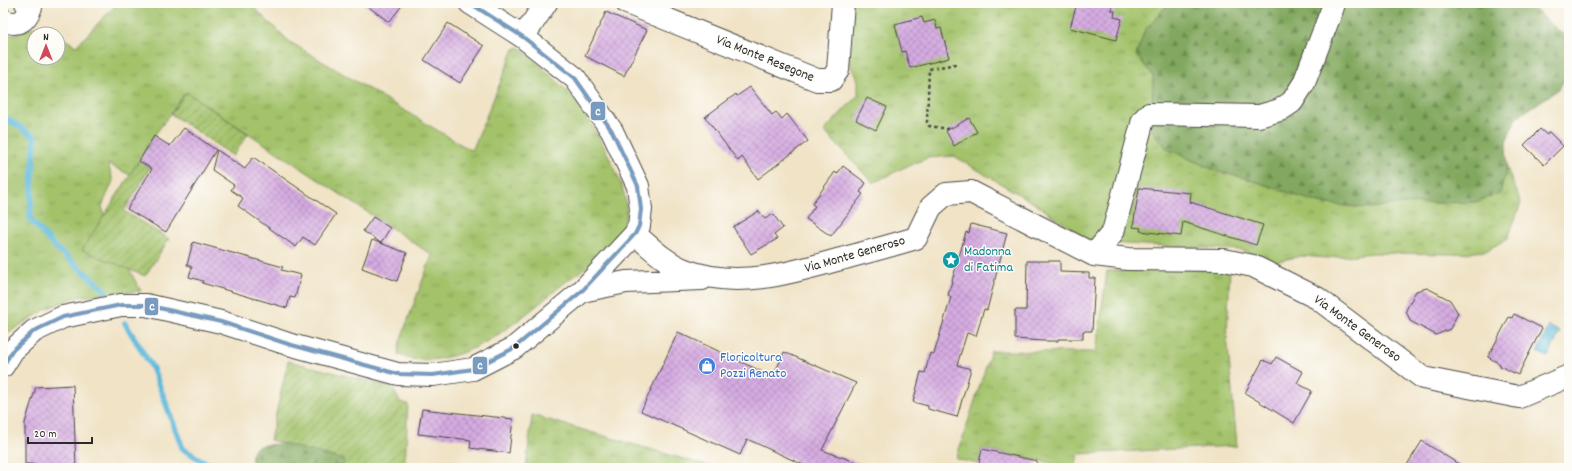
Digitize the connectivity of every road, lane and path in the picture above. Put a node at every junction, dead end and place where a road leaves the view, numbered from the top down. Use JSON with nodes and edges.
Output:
{"nodes":[{"id":1,"x":26,"y":3,"type":"edge"},
{"id":2,"x":470,"y":3,"type":"edge"},
{"id":3,"x":546,"y":3,"type":"edge"},
{"id":4,"x":627,"y":3,"type":"edge"},
{"id":5,"x":843,"y":3,"type":"edge"},
{"id":6,"x":1332,"y":4,"type":"edge"},
{"id":7,"x":3,"y":20,"type":"edge"},
{"id":8,"x":523,"y":36,"type":"junction"},
{"id":9,"x":956,"y":64,"type":"dead end"},
{"id":10,"x":949,"y":129,"type":"dead end"},
{"id":11,"x":635,"y":234,"type":"junction"},
{"id":12,"x":1094,"y":255,"type":"junction"},
{"id":13,"x":721,"y":279,"type":"junction"},
{"id":14,"x":582,"y":291,"type":"junction"},
{"id":15,"x":3,"y":366,"type":"edge"},
{"id":16,"x":1569,"y":376,"type":"edge"}],
"edges":[{"from":1,"to":7,"type":"street"},
{"from":2,"to":8,"type":"street"},
{"from":3,"to":8,"type":"street"},
{"from":4,"to":5,"type":"street","name":"Via Monte Resegone"},
{"from":6,"to":12,"type":"street"},
{"from":8,"to":11,"type":"street"},
{"from":9,"to":10,"type":"path"},
{"from":11,"to":13,"type":"street","name":"Via Monte Generoso"},
{"from":11,"to":14,"type":"street","name":"Via Monte Generoso"},
{"from":12,"to":13,"type":"street","name":"Via Monte Generoso"},
{"from":12,"to":16,"type":"street","name":"Via Monte Generoso"},
{"from":13,"to":14,"type":"street","name":"Via Monte Generoso"},
{"from":14,"to":15,"type":"street","name":"Via Monte Generoso"}]}
